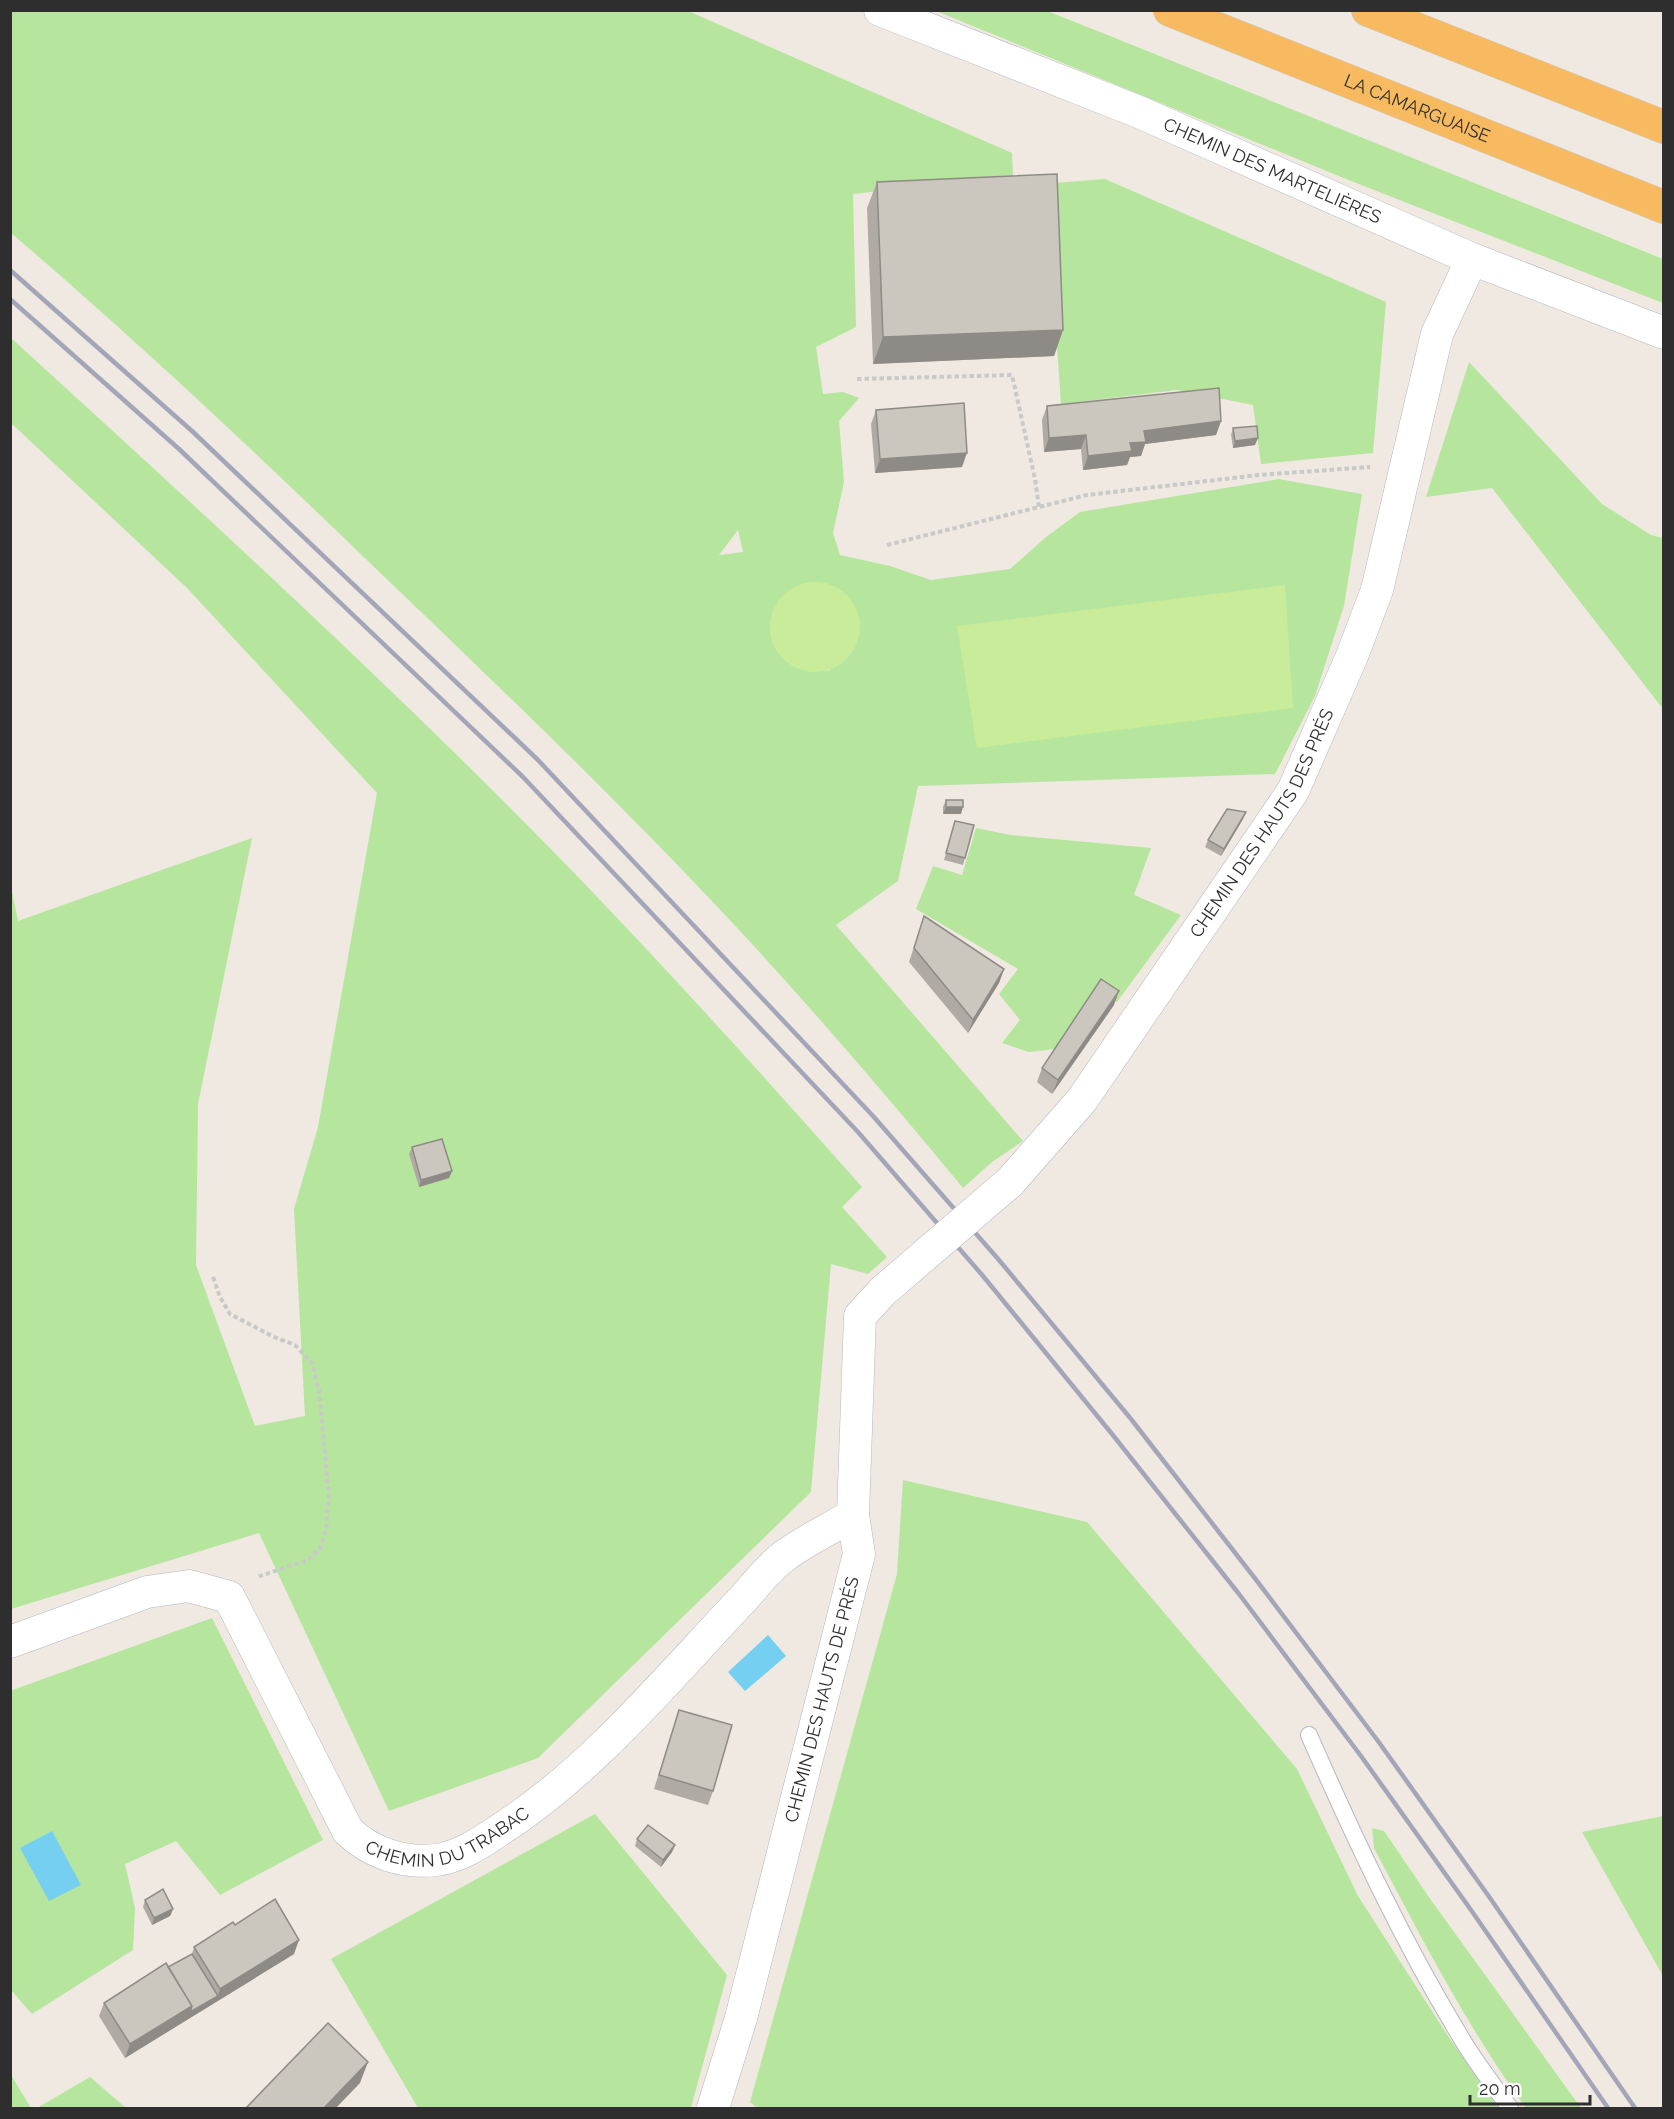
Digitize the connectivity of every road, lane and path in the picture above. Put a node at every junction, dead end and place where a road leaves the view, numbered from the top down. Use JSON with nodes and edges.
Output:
{"nodes":[{"id":1,"x":880,"y":10,"type":"edge"},
{"id":2,"x":1170,"y":10,"type":"edge"},
{"id":3,"x":1368,"y":10,"type":"edge"},
{"id":4,"x":1664,"y":127,"type":"edge"},
{"id":5,"x":1664,"y":207,"type":"edge"},
{"id":6,"x":1472,"y":259,"type":"junction"},
{"id":7,"x":1664,"y":333,"type":"edge"},
{"id":8,"x":857,"y":379,"type":"dead end"},
{"id":9,"x":1407,"y":464,"type":"junction"},
{"id":10,"x":1039,"y":507,"type":"junction"},
{"id":11,"x":887,"y":545,"type":"dead end"},
{"id":12,"x":213,"y":1277,"type":"dead end"},
{"id":13,"x":883,"y":1291,"type":"joint"},
{"id":14,"x":853,"y":1515,"type":"junction"},
{"id":15,"x":211,"y":1592,"type":"junction"},
{"id":16,"x":10,"y":1642,"type":"edge"},
{"id":17,"x":1309,"y":1735,"type":"dead end"},
{"id":18,"x":713,"y":2109,"type":"edge"},
{"id":19,"x":1510,"y":2109,"type":"edge"}],
"edges":[{"from":1,"to":6,"type":"street","name":"CHEMIN DES MARTELIÈRES"},
{"from":2,"to":5,"type":"highway","name":"LA CAMARGUAISE"},
{"from":3,"to":4,"type":"highway"},
{"from":6,"to":7,"type":"street","name":"CHEMIN DES MARTELIÈRES"},
{"from":6,"to":9,"type":"street","name":"CHEMIN DES HAUTS DES PRÉS"},
{"from":8,"to":10,"type":"path"},
{"from":9,"to":10,"type":"path"},
{"from":9,"to":13,"type":"street","name":"CHEMIN DES HAUTS DES PRÉS","bridge":true},
{"from":10,"to":11,"type":"path"},
{"from":12,"to":15,"type":"path"},
{"from":13,"to":14,"type":"street","name":"CHEMIN DES HAUTS DE PRÉS"},
{"from":14,"to":15,"type":"street","name":"CHEMIN DU TRABAC"},
{"from":14,"to":18,"type":"street","name":"CHEMIN DES HAUTS DE PRÉS"},
{"from":15,"to":16,"type":"street","name":"CHEMIN DU TRABAC"},
{"from":17,"to":19,"type":"lane"}]}
